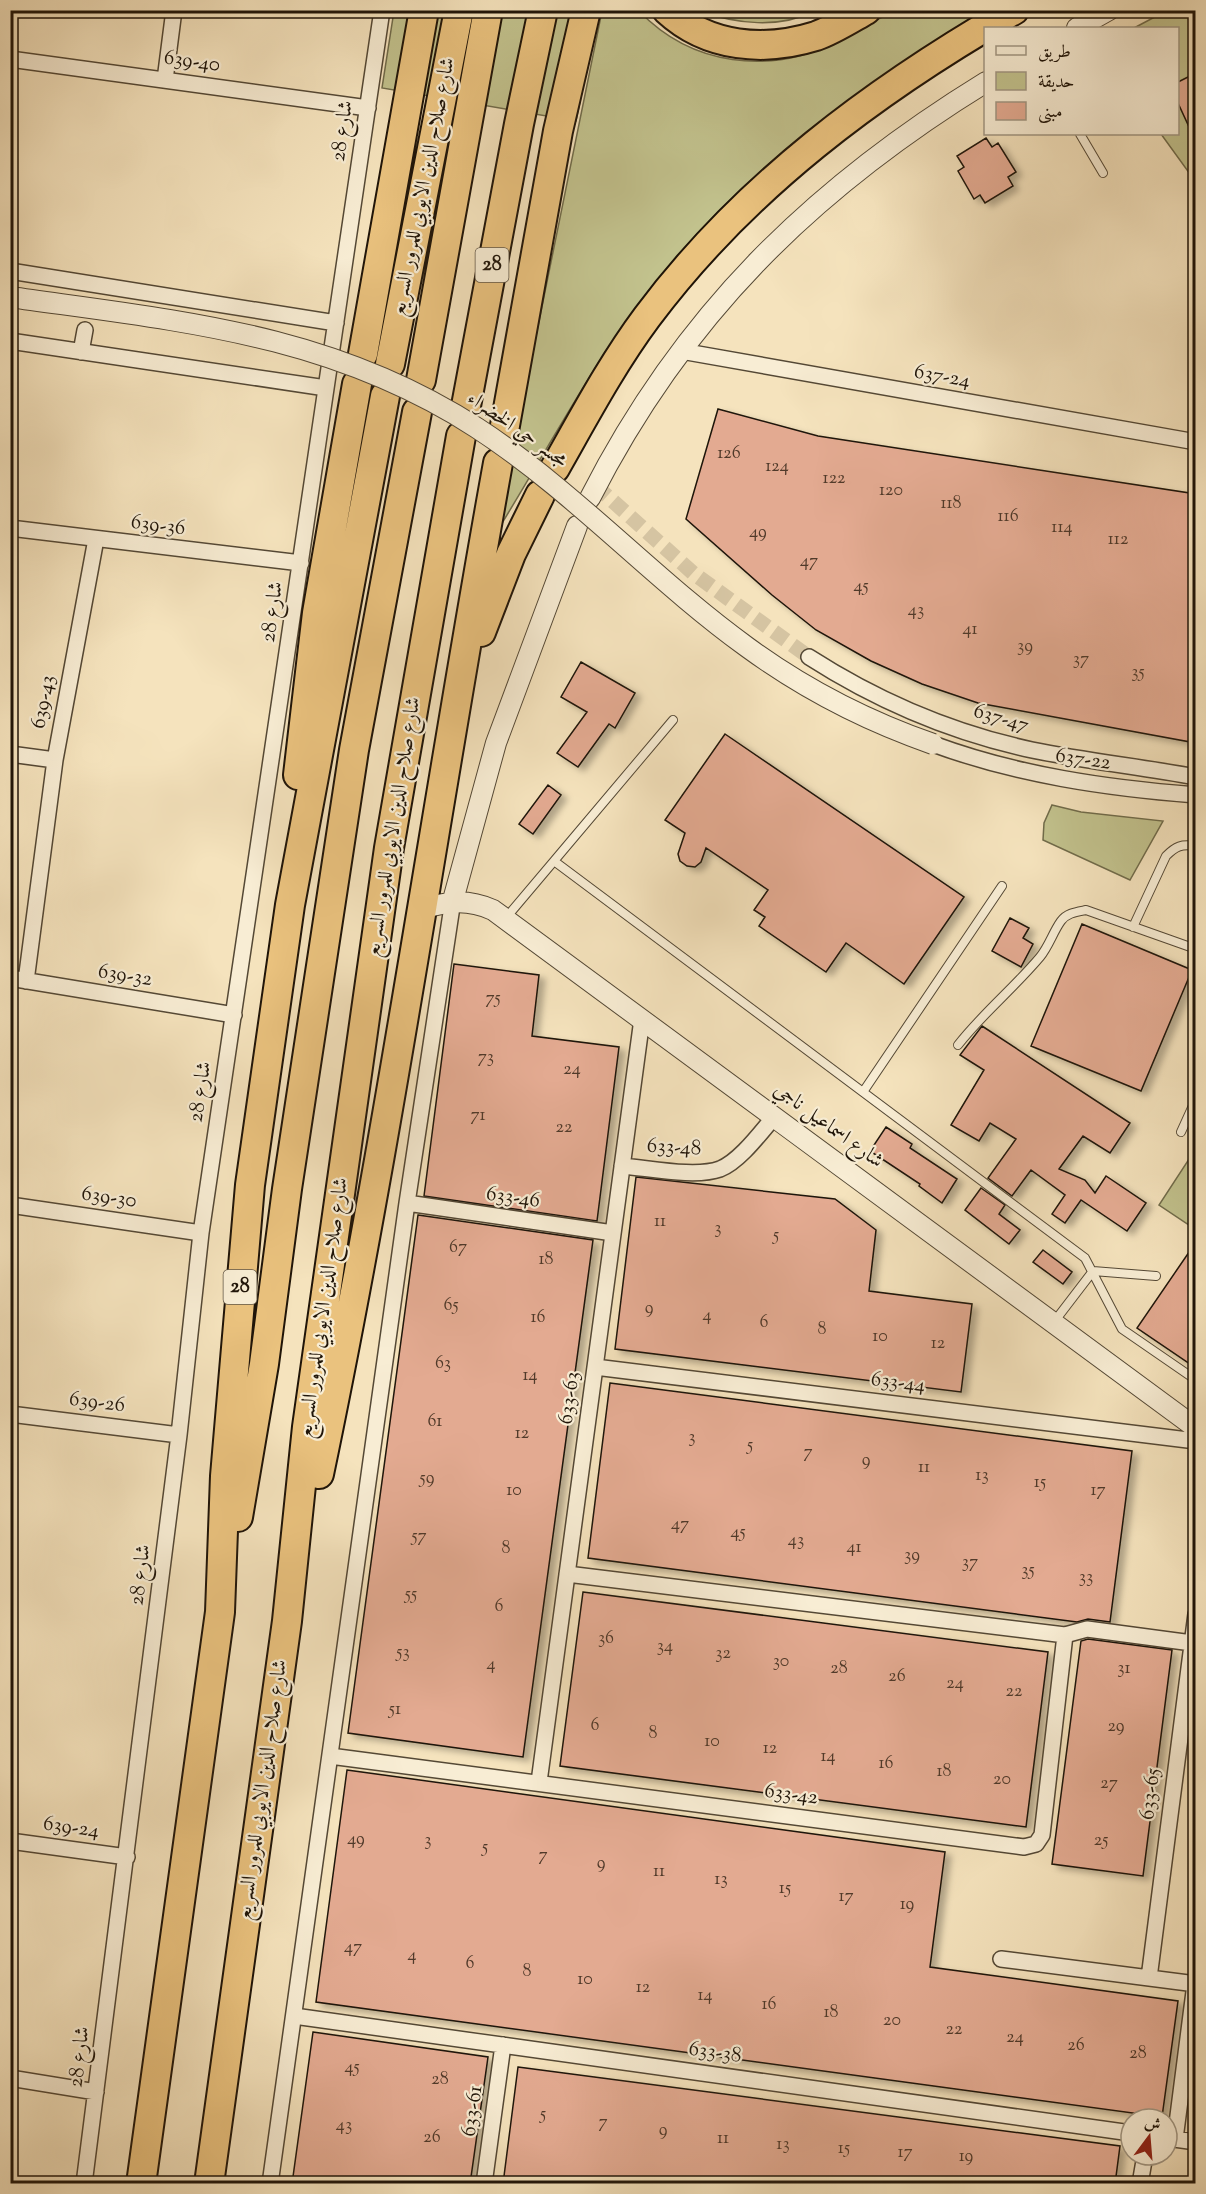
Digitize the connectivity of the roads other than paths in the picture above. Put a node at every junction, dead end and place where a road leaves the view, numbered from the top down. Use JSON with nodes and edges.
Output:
{"nodes":[{"id":1,"x":174,"y":10,"type":"edge"},
{"id":2,"x":382,"y":10,"type":"edge"},
{"id":3,"x":424,"y":10,"type":"edge"},
{"id":4,"x":459,"y":10,"type":"edge"},
{"id":5,"x":488,"y":10,"type":"edge"},
{"id":6,"x":543,"y":10,"type":"edge"},
{"id":7,"x":586,"y":10,"type":"edge"},
{"id":8,"x":667,"y":10,"type":"edge"},
{"id":9,"x":866,"y":10,"type":"edge"},
{"id":10,"x":1014,"y":10,"type":"edge"},
{"id":11,"x":1109,"y":10,"type":"edge"},
{"id":12,"x":988,"y":27,"type":"edge"},
{"id":13,"x":1079,"y":27,"type":"edge"},
{"id":14,"x":984,"y":29,"type":"edge"},
{"id":15,"x":10,"y":59,"type":"edge"},
{"id":16,"x":165,"y":80,"type":"junction"},
{"id":17,"x":984,"y":83,"type":"edge"},
{"id":18,"x":368,"y":108,"type":"junction"},
{"id":19,"x":1081,"y":135,"type":"edge"},
{"id":20,"x":1103,"y":173,"type":"dead end"},
{"id":21,"x":10,"y":271,"type":"edge"},
{"id":22,"x":94,"y":283,"type":"junction"},
{"id":23,"x":10,"y":297,"type":"edge"},
{"id":24,"x":91,"y":300,"type":"dead end"},
{"id":25,"x":336,"y":323,"type":"junction"},
{"id":26,"x":85,"y":330,"type":"dead end"},
{"id":27,"x":10,"y":341,"type":"edge"},
{"id":28,"x":681,"y":351,"type":"junction"},
{"id":29,"x":81,"y":352,"type":"junction"},
{"id":30,"x":363,"y":354,"type":"dead end"},
{"id":31,"x":390,"y":364,"type":"dead end"},
{"id":32,"x":421,"y":380,"type":"dead end"},
{"id":33,"x":357,"y":384,"type":"dead end"},
{"id":34,"x":327,"y":388,"type":"junction"},
{"id":35,"x":385,"y":396,"type":"dead end"},
{"id":36,"x":466,"y":406,"type":"dead end"},
{"id":37,"x":417,"y":412,"type":"dead end"},
{"id":38,"x":504,"y":431,"type":"dead end"},
{"id":39,"x":461,"y":436,"type":"dead end"},
{"id":40,"x":1196,"y":442,"type":"edge"},
{"id":41,"x":498,"y":463,"type":"dead end"},
{"id":42,"x":555,"y":468,"type":"dead end"},
{"id":43,"x":540,"y":495,"type":"dead end"},
{"id":44,"x":590,"y":498,"type":"dead end"},
{"id":45,"x":577,"y":526,"type":"dead end"},
{"id":46,"x":10,"y":528,"type":"edge"},
{"id":47,"x":96,"y":540,"type":"junction"},
{"id":48,"x":301,"y":563,"type":"junction"},
{"id":49,"x":809,"y":657,"type":"tunnel mouth"},
{"id":50,"x":673,"y":720,"type":"dead end"},
{"id":51,"x":453,"y":722,"type":"junction"},
{"id":52,"x":933,"y":744,"type":"joint"},
{"id":53,"x":10,"y":754,"type":"edge"},
{"id":54,"x":55,"y":760,"type":"junction"},
{"id":55,"x":1196,"y":777,"type":"edge"},
{"id":56,"x":1196,"y":795,"type":"edge"},
{"id":57,"x":1196,"y":846,"type":"edge"},
{"id":58,"x":554,"y":861,"type":"junction"},
{"id":59,"x":1002,"y":886,"type":"dead end"},
{"id":60,"x":453,"y":900,"type":"junction"},
{"id":61,"x":290,"y":906,"type":"junction"},
{"id":62,"x":420,"y":909,"type":"junction"},
{"id":63,"x":505,"y":919,"type":"junction"},
{"id":64,"x":1133,"y":927,"type":"junction"},
{"id":65,"x":1196,"y":949,"type":"edge"},
{"id":66,"x":10,"y":978,"type":"edge"},
{"id":67,"x":26,"y":981,"type":"junction"},
{"id":68,"x":234,"y":1014,"type":"junction"},
{"id":69,"x":642,"y":1019,"type":"junction"},
{"id":70,"x":958,"y":1045,"type":"dead end"},
{"id":71,"x":863,"y":1092,"type":"junction"},
{"id":72,"x":1196,"y":1099,"type":"edge"},
{"id":73,"x":774,"y":1117,"type":"junction"},
{"id":74,"x":1181,"y":1132,"type":"dead end"},
{"id":75,"x":622,"y":1166,"type":"junction"},
{"id":76,"x":407,"y":1203,"type":"junction"},
{"id":77,"x":10,"y":1205,"type":"edge"},
{"id":78,"x":201,"y":1233,"type":"junction"},
{"id":79,"x":613,"y":1233,"type":"junction"},
{"id":80,"x":1093,"y":1271,"type":"junction"},
{"id":81,"x":1156,"y":1276,"type":"dead end"},
{"id":82,"x":1054,"y":1322,"type":"junction"},
{"id":83,"x":595,"y":1367,"type":"junction"},
{"id":84,"x":1196,"y":1380,"type":"edge"},
{"id":85,"x":10,"y":1414,"type":"edge"},
{"id":86,"x":1196,"y":1428,"type":"edge"},
{"id":87,"x":179,"y":1435,"type":"junction"},
{"id":88,"x":1196,"y":1441,"type":"edge"},
{"id":89,"x":567,"y":1574,"type":"junction"},
{"id":90,"x":220,"y":1612,"type":"junction"},
{"id":91,"x":1196,"y":1614,"type":"edge"},
{"id":92,"x":286,"y":1621,"type":"junction"},
{"id":93,"x":1065,"y":1635,"type":"junction"},
{"id":94,"x":1192,"y":1643,"type":"junction"},
{"id":95,"x":330,"y":1756,"type":"junction"},
{"id":96,"x":539,"y":1782,"type":"junction"},
{"id":97,"x":10,"y":1841,"type":"edge"},
{"id":98,"x":127,"y":1857,"type":"junction"},
{"id":99,"x":1001,"y":1959,"type":"dead end"},
{"id":100,"x":1149,"y":1978,"type":"junction"},
{"id":101,"x":1195,"y":1984,"type":"edge"},
{"id":102,"x":294,"y":2016,"type":"junction"},
{"id":103,"x":503,"y":2045,"type":"junction"},
{"id":104,"x":10,"y":2078,"type":"edge"},
{"id":105,"x":96,"y":2092,"type":"junction"},
{"id":106,"x":1176,"y":2107,"type":"edge"},
{"id":107,"x":1119,"y":2131,"type":"edge"},
{"id":108,"x":1179,"y":2140,"type":"edge"},
{"id":109,"x":1196,"y":2142,"type":"edge"},
{"id":110,"x":1143,"y":2167,"type":"edge"},
{"id":111,"x":84,"y":2184,"type":"edge"},
{"id":112,"x":141,"y":2184,"type":"edge"},
{"id":113,"x":209,"y":2184,"type":"edge"},
{"id":114,"x":270,"y":2184,"type":"edge"},
{"id":115,"x":484,"y":2184,"type":"edge"},
{"id":116,"x":1140,"y":2184,"type":"edge"}],
"edges":[{"from":1,"to":16,"type":"street"},
{"from":2,"to":18,"type":"street","name":"شارع 28"},
{"from":3,"to":30,"type":"highway"},
{"from":4,"to":31,"type":"highway","name":"شارع صلاح الدين الايوبي للمرور السريع"},
{"from":5,"to":32,"type":"highway","name":"شارع صلاح الدين الايوبي للمرور السريع","number":"28"},
{"from":6,"to":36,"type":"highway","number":"28"},
{"from":7,"to":38,"type":"highway"},
{"from":8,"to":9,"type":"highway"},
{"from":10,"to":12,"type":"highway"},
{"from":11,"to":13,"type":"street"},
{"from":14,"to":42,"type":"highway"},
{"from":15,"to":16,"type":"street","name":"639-40"},
{"from":16,"to":18,"type":"street","name":"639-40"},
{"from":17,"to":28,"type":"street"},
{"from":18,"to":25,"type":"street","name":"شارع 28"},
{"from":19,"to":20,"type":"lane"},
{"from":21,"to":22,"type":"street"},
{"from":22,"to":24,"type":"street"},
{"from":22,"to":25,"type":"street"},
{"from":23,"to":52,"type":"street","name":"مجسر حي الخضراء","bridge":true},
{"from":25,"to":34,"type":"street","name":"شارع 28"},
{"from":26,"to":29,"type":"street"},
{"from":27,"to":29,"type":"street"},
{"from":28,"to":40,"type":"street","name":"637-24"},
{"from":28,"to":44,"type":"street"},
{"from":29,"to":34,"type":"street"},
{"from":33,"to":61,"type":"highway"},
{"from":34,"to":48,"type":"street","name":"شارع 28"},
{"from":35,"to":61,"type":"highway","number":"28"},
{"from":37,"to":90,"type":"highway","number":"28"},
{"from":39,"to":92,"type":"highway","name":"شارع صلاح الدين الايوبي للمرور السريع"},
{"from":41,"to":51,"type":"highway"},
{"from":43,"to":51,"type":"highway"},
{"from":45,"to":60,"type":"street"},
{"from":46,"to":47,"type":"street","name":"639-36"},
{"from":47,"to":48,"type":"street","name":"639-36"},
{"from":47,"to":54,"type":"street","name":"639-43"},
{"from":48,"to":68,"type":"street","name":"شارع 28"},
{"from":49,"to":55,"type":"street","name":"637-47"},
{"from":50,"to":58,"type":"lane"},
{"from":51,"to":62,"type":"highway"},
{"from":52,"to":56,"type":"street","name":"637-22"},
{"from":53,"to":54,"type":"street"},
{"from":54,"to":67,"type":"street","name":"639-43"},
{"from":57,"to":64,"type":"lane"},
{"from":58,"to":63,"type":"lane"},
{"from":58,"to":71,"type":"lane"},
{"from":59,"to":71,"type":"lane"},
{"from":60,"to":62,"type":"street","name":"شارع اسماعيل ناجي"},
{"from":60,"to":63,"type":"street","name":"شارع اسماعيل ناجي"},
{"from":60,"to":76,"type":"street"},
{"from":61,"to":90,"type":"highway","number":"28"},
{"from":62,"to":92,"type":"highway"},
{"from":63,"to":69,"type":"street","name":"شارع اسماعيل ناجي"},
{"from":64,"to":65,"type":"lane"},
{"from":64,"to":70,"type":"lane"},
{"from":66,"to":67,"type":"street","name":"639-32"},
{"from":67,"to":68,"type":"street","name":"639-32"},
{"from":68,"to":78,"type":"street","name":"شارع 28"},
{"from":69,"to":73,"type":"street","name":"شارع اسماعيل ناجي"},
{"from":69,"to":75,"type":"street","name":"633-63"},
{"from":71,"to":80,"type":"lane"},
{"from":72,"to":74,"type":"lane"},
{"from":73,"to":75,"type":"street","name":"633-48"},
{"from":73,"to":82,"type":"street","name":"شارع اسماعيل ناجي"},
{"from":75,"to":79,"type":"street","name":"633-63"},
{"from":76,"to":79,"type":"street","name":"633-46"},
{"from":76,"to":95,"type":"street"},
{"from":77,"to":78,"type":"street","name":"639-30"},
{"from":78,"to":87,"type":"street","name":"شارع 28"},
{"from":79,"to":83,"type":"street","name":"633-63"},
{"from":80,"to":81,"type":"lane"},
{"from":80,"to":82,"type":"lane"},
{"from":80,"to":84,"type":"lane"},
{"from":82,"to":86,"type":"street","name":"شارع اسماعيل ناجي"},
{"from":83,"to":88,"type":"street","name":"633-44"},
{"from":83,"to":89,"type":"street","name":"633-63"},
{"from":85,"to":87,"type":"street","name":"639-26"},
{"from":87,"to":98,"type":"street","name":"شارع 28"},
{"from":89,"to":93,"type":"street"},
{"from":89,"to":96,"type":"street","name":"633-63"},
{"from":90,"to":112,"type":"highway","number":"28"},
{"from":91,"to":94,"type":"street","name":"633-65"},
{"from":92,"to":113,"type":"highway","name":"شارع صلاح الدين الايوبي للمرور السريع"},
{"from":93,"to":94,"type":"street"},
{"from":93,"to":96,"type":"street","name":"633-42"},
{"from":94,"to":100,"type":"street","name":"633-65"},
{"from":95,"to":96,"type":"street","name":"633-42"},
{"from":95,"to":102,"type":"street"},
{"from":97,"to":98,"type":"street","name":"639-24"},
{"from":98,"to":105,"type":"street","name":"شارع 28"},
{"from":99,"to":100,"type":"street"},
{"from":100,"to":101,"type":"street"},
{"from":101,"to":106,"type":"street"},
{"from":102,"to":103,"type":"street","name":"633-38"},
{"from":102,"to":114,"type":"street"},
{"from":103,"to":107,"type":"street","name":"633-38"},
{"from":103,"to":115,"type":"street","name":"633-61"},
{"from":104,"to":105,"type":"street"},
{"from":105,"to":111,"type":"street","name":"شارع 28"},
{"from":108,"to":109,"type":"street"},
{"from":110,"to":116,"type":"street"}]}
